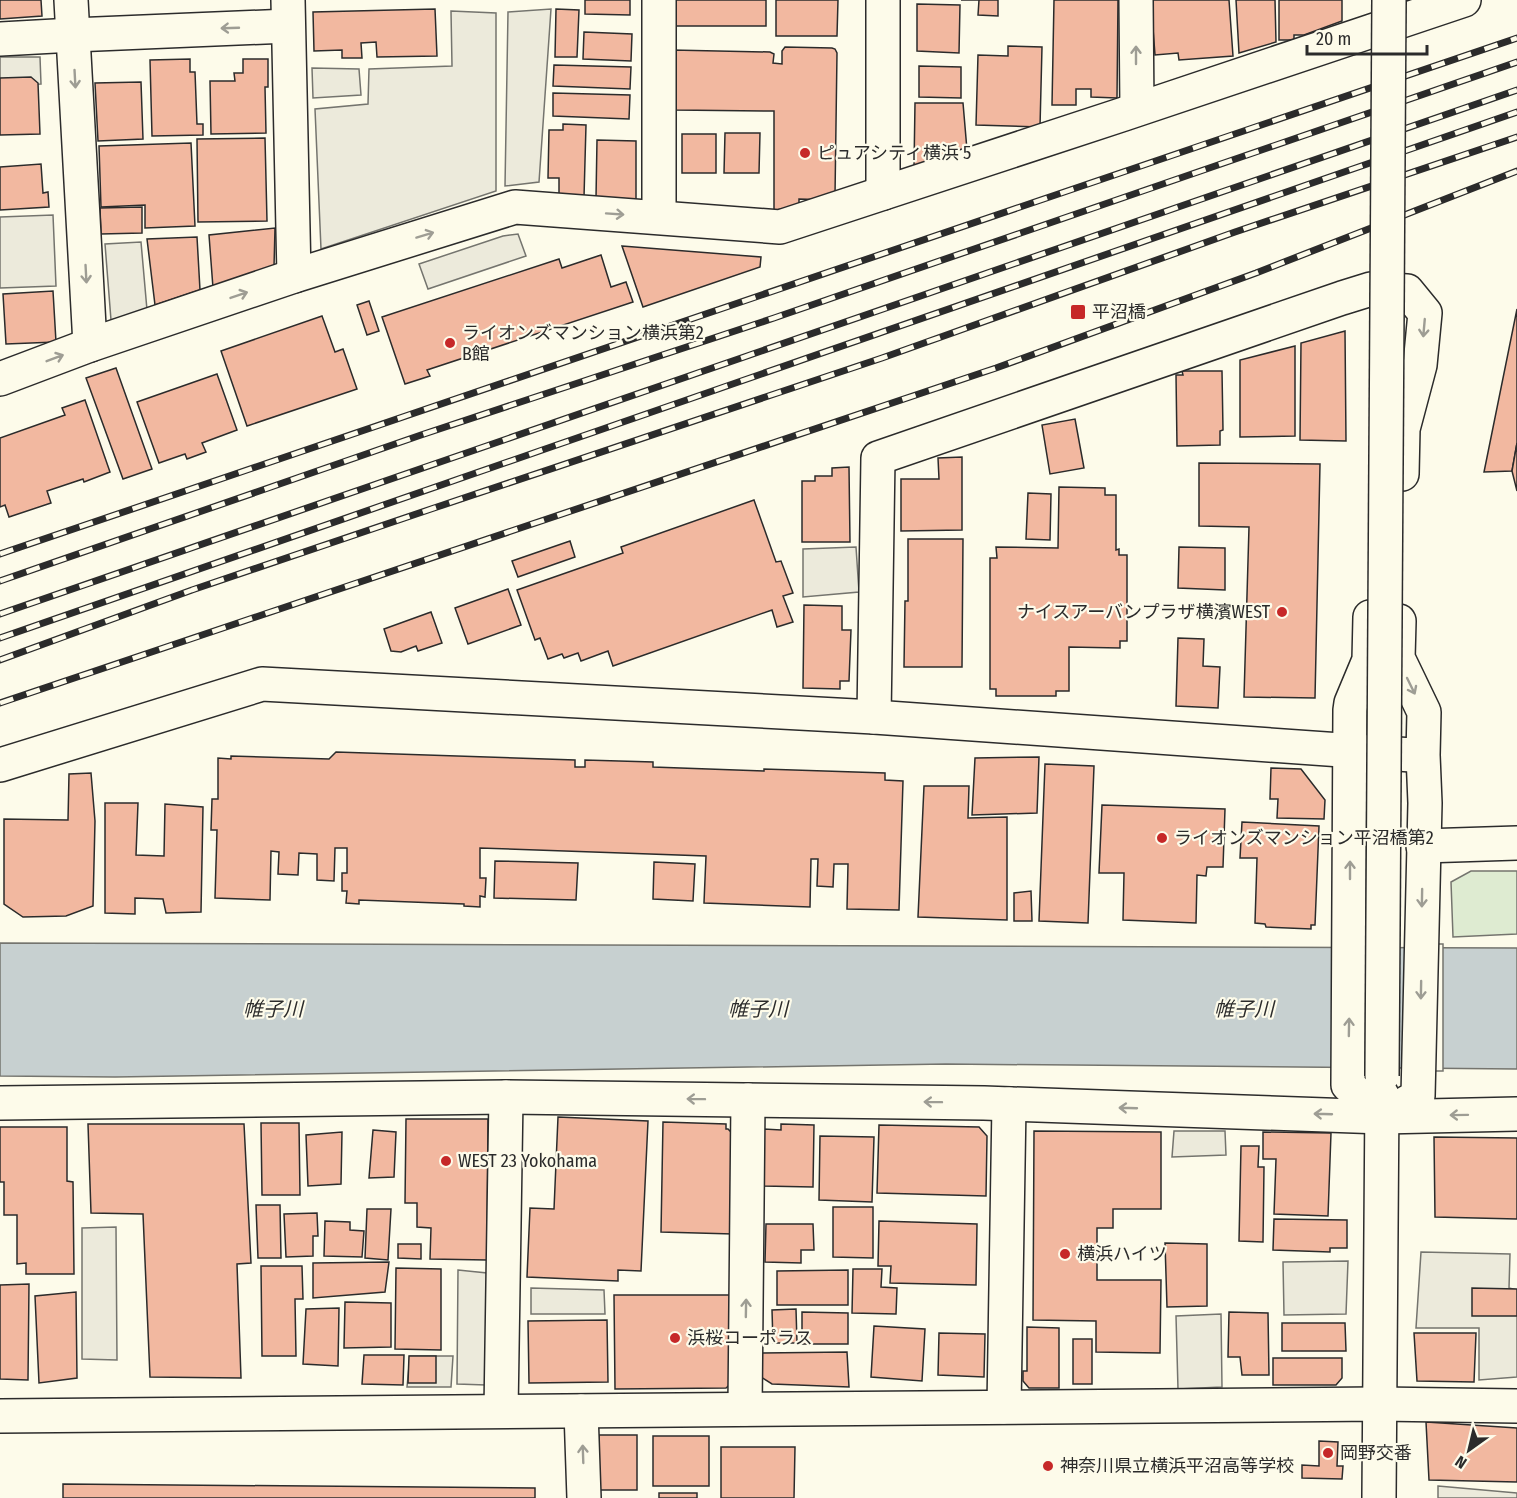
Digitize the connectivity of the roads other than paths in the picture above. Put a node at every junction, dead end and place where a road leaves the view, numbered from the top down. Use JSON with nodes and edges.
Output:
{"nodes":[{"id":1,"x":71,"y":0,"type":"edge"},
{"id":2,"x":659,"y":0,"type":"edge"},
{"id":3,"x":883,"y":0,"type":"edge"},
{"id":4,"x":1136,"y":0,"type":"edge"},
{"id":5,"x":1464,"y":0,"type":"edge"},
{"id":6,"x":1390,"y":10,"type":"edge"},
{"id":7,"x":288,"y":13,"type":"edge"},
{"id":8,"x":73,"y":34,"type":"junction"},
{"id":9,"x":0,"y":39,"type":"edge"},
{"id":10,"x":1137,"y":110,"type":"junction"},
{"id":11,"x":883,"y":193,"type":"junction"},
{"id":12,"x":658,"y":217,"type":"junction"},
{"id":13,"x":294,"y":276,"type":"junction"},
{"id":14,"x":1371,"y":289,"type":"junction"},
{"id":15,"x":90,"y":345,"type":"junction"},
{"id":16,"x":0,"y":379,"type":"edge"},
{"id":17,"x":874,"y":717,"type":"junction"},
{"id":18,"x":1351,"y":750,"type":"junction"},
{"id":19,"x":1423,"y":755,"type":"junction"},
{"id":20,"x":0,"y":765,"type":"edge"},
{"id":21,"x":1517,"y":843,"type":"edge"},
{"id":22,"x":1423,"y":846,"type":"junction"},
{"id":23,"x":506,"y":1097,"type":"junction"},
{"id":24,"x":748,"y":1100,"type":"junction"},
{"id":25,"x":0,"y":1103,"type":"edge"},
{"id":26,"x":1009,"y":1104,"type":"junction"},
{"id":27,"x":1517,"y":1114,"type":"edge"},
{"id":28,"x":1382,"y":1117,"type":"junction"},
{"id":29,"x":1379,"y":1404,"type":"junction"},
{"id":30,"x":1517,"y":1406,"type":"edge"},
{"id":31,"x":1004,"y":1407,"type":"junction"},
{"id":32,"x":745,"y":1409,"type":"junction"},
{"id":33,"x":501,"y":1411,"type":"junction"},
{"id":34,"x":582,"y":1411,"type":"junction"},
{"id":35,"x":0,"y":1416,"type":"edge"},
{"id":36,"x":584,"y":1498,"type":"edge"},
{"id":37,"x":1379,"y":1498,"type":"edge"}],
"edges":[{"from":1,"to":8,"type":"street"},
{"from":2,"to":12,"type":"street"},
{"from":3,"to":11,"type":"street"},
{"from":10,"to":4,"type":"street","one_way":true},
{"from":5,"to":6,"type":"street"},
{"from":6,"to":10,"type":"street"},
{"from":6,"to":28,"type":"street","bridge":true},
{"from":7,"to":8,"type":"street","one_way":true},
{"from":7,"to":13,"type":"street"},
{"from":8,"to":9,"type":"street"},
{"from":8,"to":15,"type":"street","one_way":true},
{"from":10,"to":11,"type":"street"},
{"from":11,"to":12,"type":"street"},
{"from":13,"to":12,"type":"street","one_way":true},
{"from":15,"to":13,"type":"street","one_way":true},
{"from":14,"to":17,"type":"street"},
{"from":14,"to":18,"type":"street"},
{"from":14,"to":19,"type":"street","one_way":true},
{"from":16,"to":15,"type":"street","one_way":true},
{"from":17,"to":18,"type":"street"},
{"from":17,"to":20,"type":"street"},
{"from":18,"to":19,"type":"street"},
{"from":28,"to":18,"type":"street","one_way":true},
{"from":19,"to":22,"type":"street"},
{"from":21,"to":22,"type":"street"},
{"from":22,"to":28,"type":"street","one_way":true},
{"from":24,"to":23,"type":"street","one_way":true},
{"from":23,"to":25,"type":"street"},
{"from":23,"to":33,"type":"street"},
{"from":26,"to":24,"type":"street","one_way":true},
{"from":32,"to":24,"type":"street","one_way":true},
{"from":28,"to":26,"type":"street","one_way":true},
{"from":26,"to":31,"type":"street"},
{"from":27,"to":28,"type":"street","one_way":true},
{"from":28,"to":29,"type":"street"},
{"from":29,"to":30,"type":"street"},
{"from":29,"to":31,"type":"street"},
{"from":29,"to":37,"type":"street"},
{"from":31,"to":32,"type":"street"},
{"from":32,"to":34,"type":"street"},
{"from":33,"to":34,"type":"street"},
{"from":33,"to":35,"type":"street"},
{"from":36,"to":34,"type":"street","one_way":true}]}
